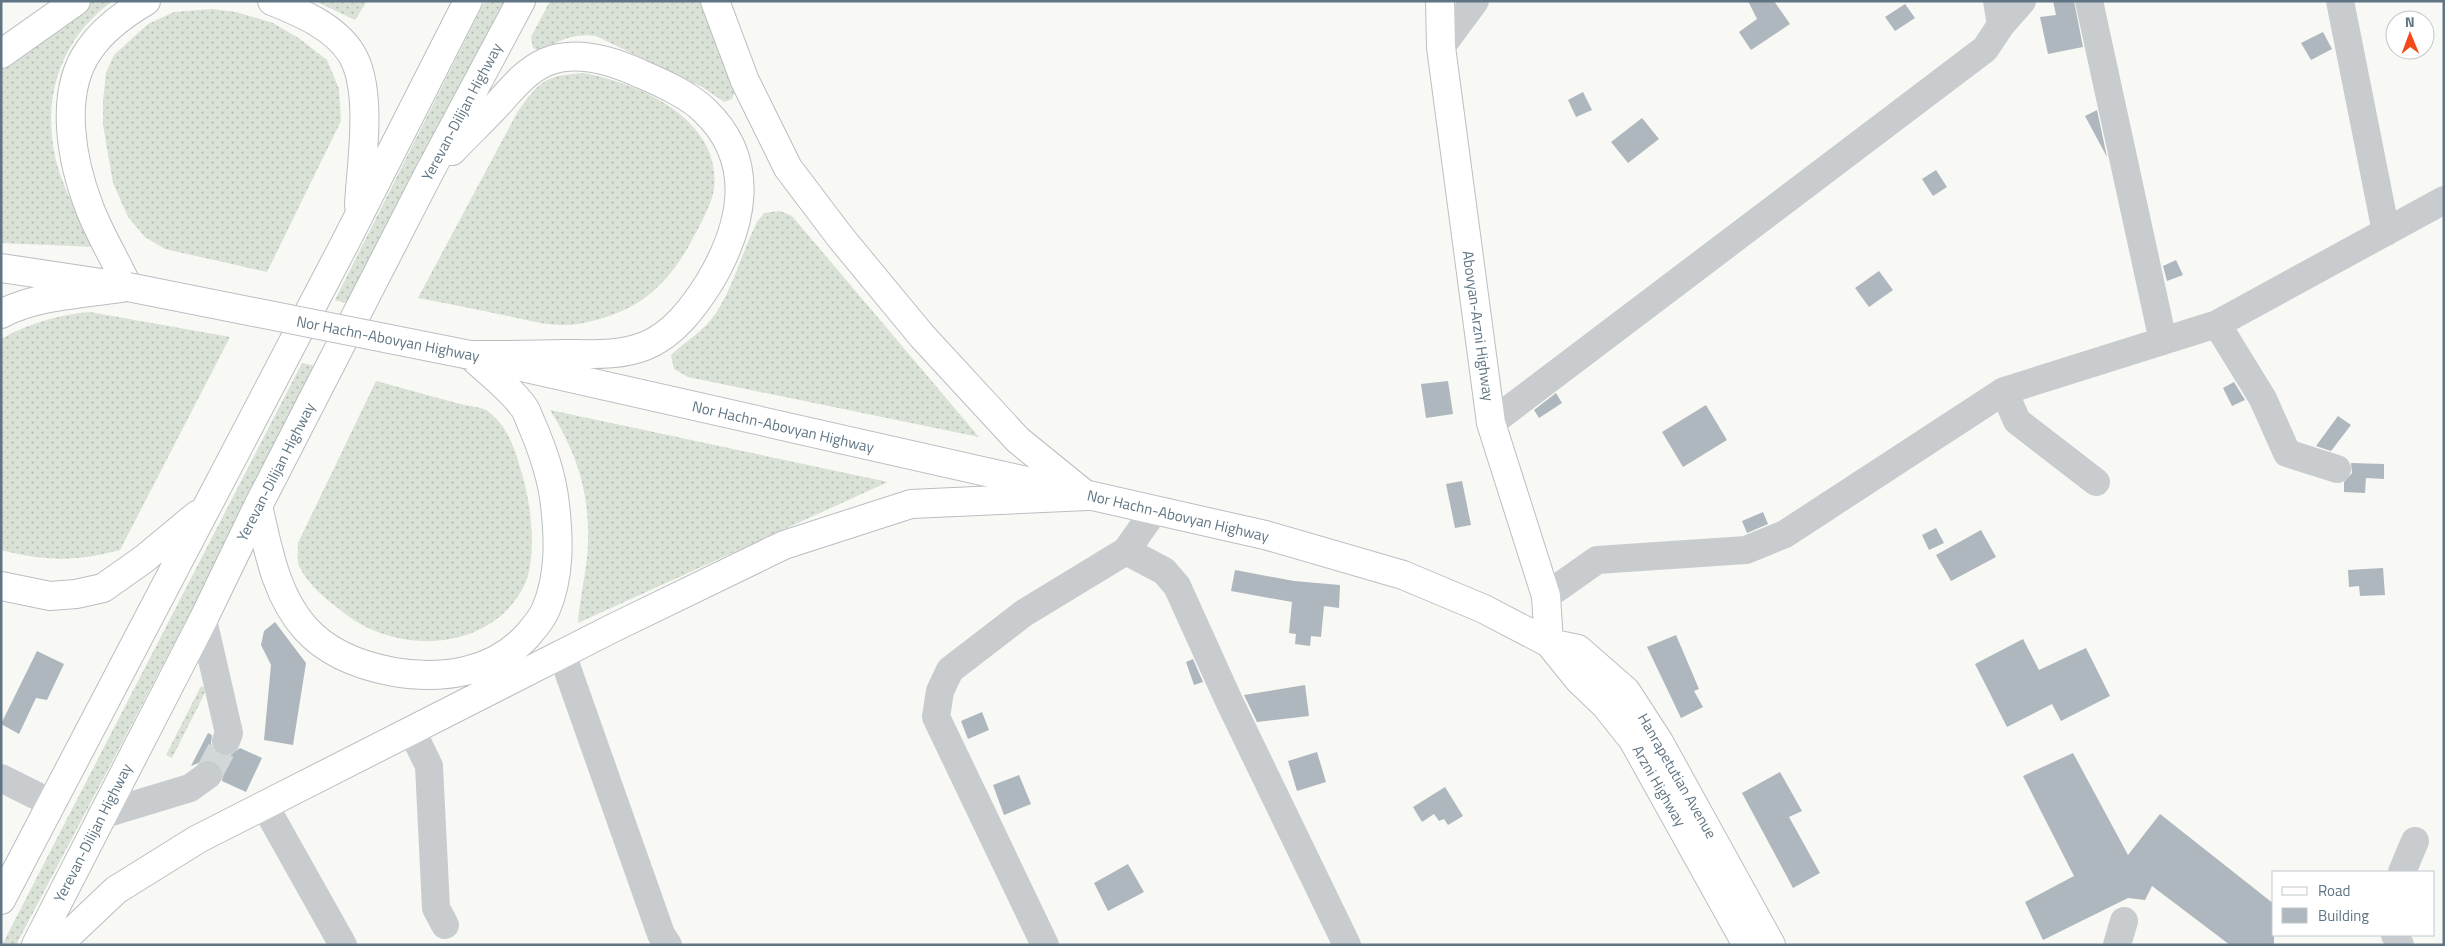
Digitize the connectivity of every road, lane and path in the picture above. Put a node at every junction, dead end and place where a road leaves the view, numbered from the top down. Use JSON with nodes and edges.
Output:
{"nodes":[{"id":1,"x":76,"y":1,"type":"edge"},
{"id":2,"x":146,"y":1,"type":"edge"},
{"id":3,"x":272,"y":1,"type":"edge"},
{"id":4,"x":468,"y":1,"type":"edge"},
{"id":5,"x":521,"y":1,"type":"edge"},
{"id":6,"x":715,"y":1,"type":"edge"},
{"id":7,"x":1440,"y":1,"type":"edge"},
{"id":8,"x":1474,"y":1,"type":"edge"},
{"id":9,"x":2022,"y":1,"type":"edge"},
{"id":10,"x":2089,"y":1,"type":"edge"},
{"id":11,"x":2340,"y":1,"type":"edge"},
{"id":12,"x":1999,"y":13,"type":"edge"},
{"id":13,"x":1441,"y":47,"type":"junction"},
{"id":14,"x":1,"y":54,"type":"edge"},
{"id":15,"x":429,"y":173,"type":"junction"},
{"id":16,"x":2444,"y":200,"type":"edge"},
{"id":17,"x":359,"y":216,"type":"junction"},
{"id":18,"x":2386,"y":232,"type":"junction"},
{"id":19,"x":1,"y":268,"type":"edge"},
{"id":20,"x":128,"y":287,"type":"junction"},
{"id":21,"x":1,"y":314,"type":"edge"},
{"id":22,"x":2217,"y":324,"type":"junction"},
{"id":23,"x":2163,"y":341,"type":"junction"},
{"id":24,"x":470,"y":356,"type":"junction"},
{"id":25,"x":2004,"y":391,"type":"junction"},
{"id":26,"x":1491,"y":423,"type":"junction"},
{"id":27,"x":2337,"y":469,"type":"dead end"},
{"id":28,"x":2096,"y":482,"type":"dead end"},
{"id":29,"x":1087,"y":496,"type":"junction"},
{"id":30,"x":208,"y":506,"type":"junction"},
{"id":31,"x":258,"y":506,"type":"junction"},
{"id":32,"x":1154,"y":511,"type":"junction"},
{"id":33,"x":1126,"y":551,"type":"junction"},
{"id":34,"x":1,"y":586,"type":"edge"},
{"id":35,"x":1546,"y":596,"type":"junction"},
{"id":36,"x":203,"y":620,"type":"junction"},
{"id":37,"x":1549,"y":643,"type":"junction"},
{"id":38,"x":562,"y":654,"type":"junction"},
{"id":39,"x":412,"y":731,"type":"junction"},
{"id":40,"x":226,"y":741,"type":"tunnel mouth"},
{"id":41,"x":208,"y":774,"type":"tunnel mouth"},
{"id":42,"x":1,"y":778,"type":"edge"},
{"id":43,"x":51,"y":802,"type":"junction"},
{"id":44,"x":265,"y":806,"type":"junction"},
{"id":45,"x":101,"y":816,"type":"junction"},
{"id":46,"x":2415,"y":841,"type":"dead end"},
{"id":47,"x":2402,"y":871,"type":"edge"},
{"id":48,"x":1,"y":900,"type":"edge"},
{"id":49,"x":445,"y":925,"type":"dead end"},
{"id":50,"x":36,"y":945,"type":"edge"},
{"id":51,"x":58,"y":945,"type":"edge"},
{"id":52,"x":343,"y":945,"type":"edge"},
{"id":53,"x":668,"y":945,"type":"edge"},
{"id":54,"x":1045,"y":945,"type":"edge"},
{"id":55,"x":1347,"y":945,"type":"edge"},
{"id":56,"x":1748,"y":945,"type":"edge"},
{"id":57,"x":1771,"y":945,"type":"edge"}],
"edges":[{"from":1,"to":14,"type":"main road"},
{"from":2,"to":20,"type":"main road"},
{"from":3,"to":17,"type":"main road"},
{"from":4,"to":17,"type":"main road"},
{"from":5,"to":15,"type":"main road","name":"Yerevan-Dilijan Highway"},
{"from":6,"to":29,"type":"main road"},
{"from":7,"to":13,"type":"main road","name":"Abovyan-Arzni Highway"},
{"from":8,"to":13,"type":"street"},
{"from":9,"to":12,"type":"street"},
{"from":10,"to":23,"type":"street"},
{"from":11,"to":18,"type":"street"},
{"from":12,"to":26,"type":"street"},
{"from":13,"to":26,"type":"main road","name":"Abovyan-Arzni Highway"},
{"from":15,"to":24,"type":"main road"},
{"from":15,"to":31,"type":"main road","name":"Yerevan-Dilijan Highway"},
{"from":16,"to":18,"type":"street"},
{"from":17,"to":30,"type":"main road"},
{"from":18,"to":22,"type":"street"},
{"from":19,"to":20,"type":"main road","name":"Nor Hachn-Abovyan Highway"},
{"from":20,"to":21,"type":"main road"},
{"from":20,"to":24,"type":"main road","name":"Nor Hachn-Abovyan Highway","bridge":true},
{"from":22,"to":23,"type":"street"},
{"from":22,"to":27,"type":"street"},
{"from":23,"to":25,"type":"street"},
{"from":24,"to":29,"type":"main road","name":"Nor Hachn-Abovyan Highway"},
{"from":24,"to":31,"type":"main road"},
{"from":25,"to":28,"type":"street"},
{"from":25,"to":35,"type":"street"},
{"from":26,"to":35,"type":"main road","name":"Abovyan-Arzni Highway"},
{"from":29,"to":32,"type":"main road","name":"Nor Hachn-Abovyan Highway"},
{"from":29,"to":38,"type":"main road"},
{"from":30,"to":34,"type":"main road"},
{"from":30,"to":43,"type":"main road"},
{"from":31,"to":36,"type":"main road","name":"Yerevan-Dilijan Highway"},
{"from":32,"to":33,"type":"street"},
{"from":32,"to":37,"type":"main road","name":"Nor Hachn-Abovyan Highway"},
{"from":33,"to":54,"type":"street"},
{"from":33,"to":55,"type":"street"},
{"from":35,"to":37,"type":"main road","name":"Abovyan-Arzni Highway"},
{"from":36,"to":40,"type":"street"},
{"from":36,"to":45,"type":"main road","name":"Yerevan-Dilijan Highway"},
{"from":37,"to":56,"type":"main road","name":"Arzni Highway"},
{"from":37,"to":57,"type":"main road","name":"Hanrapetutian Avenue"},
{"from":38,"to":39,"type":"main road"},
{"from":38,"to":53,"type":"street"},
{"from":39,"to":44,"type":"main road"},
{"from":39,"to":49,"type":"street"},
{"from":41,"to":45,"type":"street"},
{"from":42,"to":43,"type":"street"},
{"from":43,"to":48,"type":"main road"},
{"from":44,"to":51,"type":"main road"},
{"from":44,"to":52,"type":"street"},
{"from":45,"to":50,"type":"main road","name":"Yerevan-Dilijan Highway"},
{"from":46,"to":47,"type":"street"}]}
